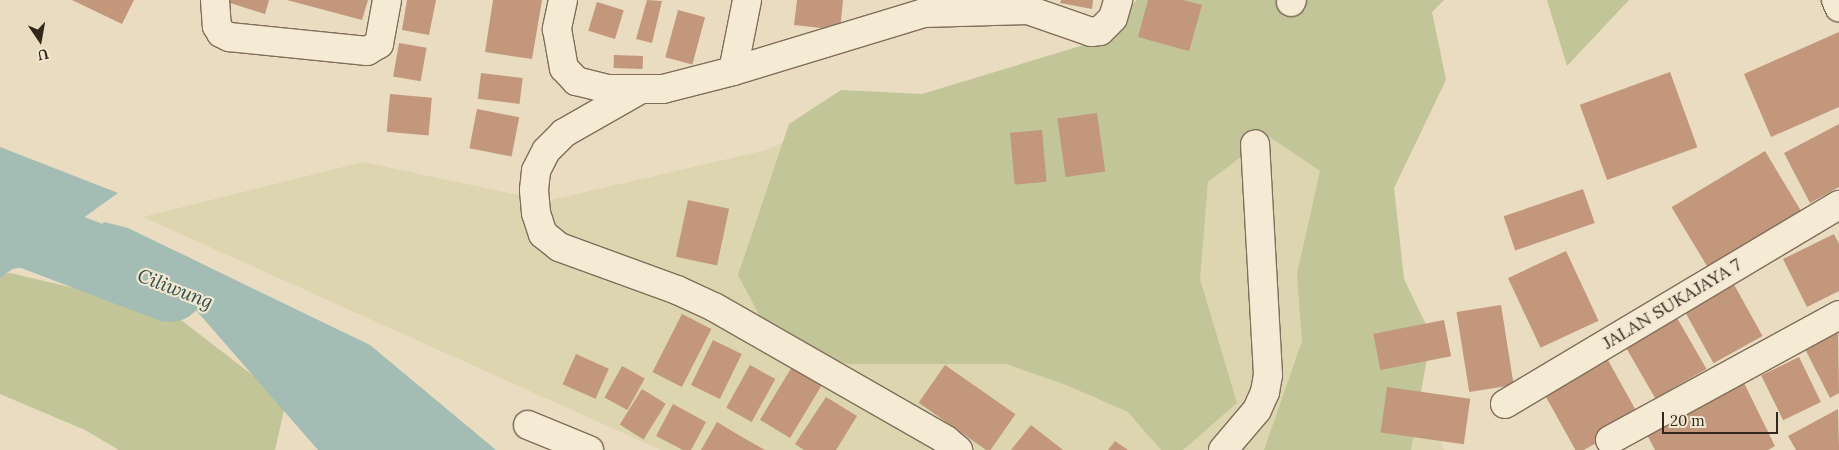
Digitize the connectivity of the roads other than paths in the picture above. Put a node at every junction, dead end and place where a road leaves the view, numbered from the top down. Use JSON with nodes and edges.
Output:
{"nodes":[{"id":1,"x":215,"y":0,"type":"edge"},
{"id":2,"x":387,"y":0,"type":"edge"},
{"id":3,"x":563,"y":0,"type":"edge"},
{"id":4,"x":747,"y":0,"type":"edge"},
{"id":5,"x":1118,"y":0,"type":"edge"},
{"id":6,"x":1836,"y":0,"type":"edge"},
{"id":7,"x":926,"y":6,"type":"edge"},
{"id":8,"x":1839,"y":7,"type":"edge"},
{"id":9,"x":733,"y":71,"type":"junction"},
{"id":10,"x":641,"y":89,"type":"junction"},
{"id":11,"x":1255,"y":144,"type":"dead end"},
{"id":12,"x":1839,"y":205,"type":"edge"},
{"id":13,"x":1839,"y":315,"type":"edge"},
{"id":14,"x":1505,"y":404,"type":"dead end"},
{"id":15,"x":528,"y":425,"type":"dead end"},
{"id":16,"x":1610,"y":440,"type":"dead end"},
{"id":17,"x":948,"y":447,"type":"edge"},
{"id":18,"x":589,"y":450,"type":"edge"},
{"id":19,"x":1223,"y":450,"type":"edge"}],
"edges":[{"from":1,"to":2,"type":"street"},
{"from":3,"to":10,"type":"street"},
{"from":4,"to":9,"type":"street"},
{"from":5,"to":7,"type":"street"},
{"from":6,"to":8,"type":"street"},
{"from":7,"to":9,"type":"street"},
{"from":9,"to":10,"type":"street"},
{"from":10,"to":17,"type":"street"},
{"from":11,"to":19,"type":"street"},
{"from":12,"to":14,"type":"street","name":"JALAN SUKAJAYA 7"},
{"from":13,"to":16,"type":"street"},
{"from":15,"to":18,"type":"street"}]}
